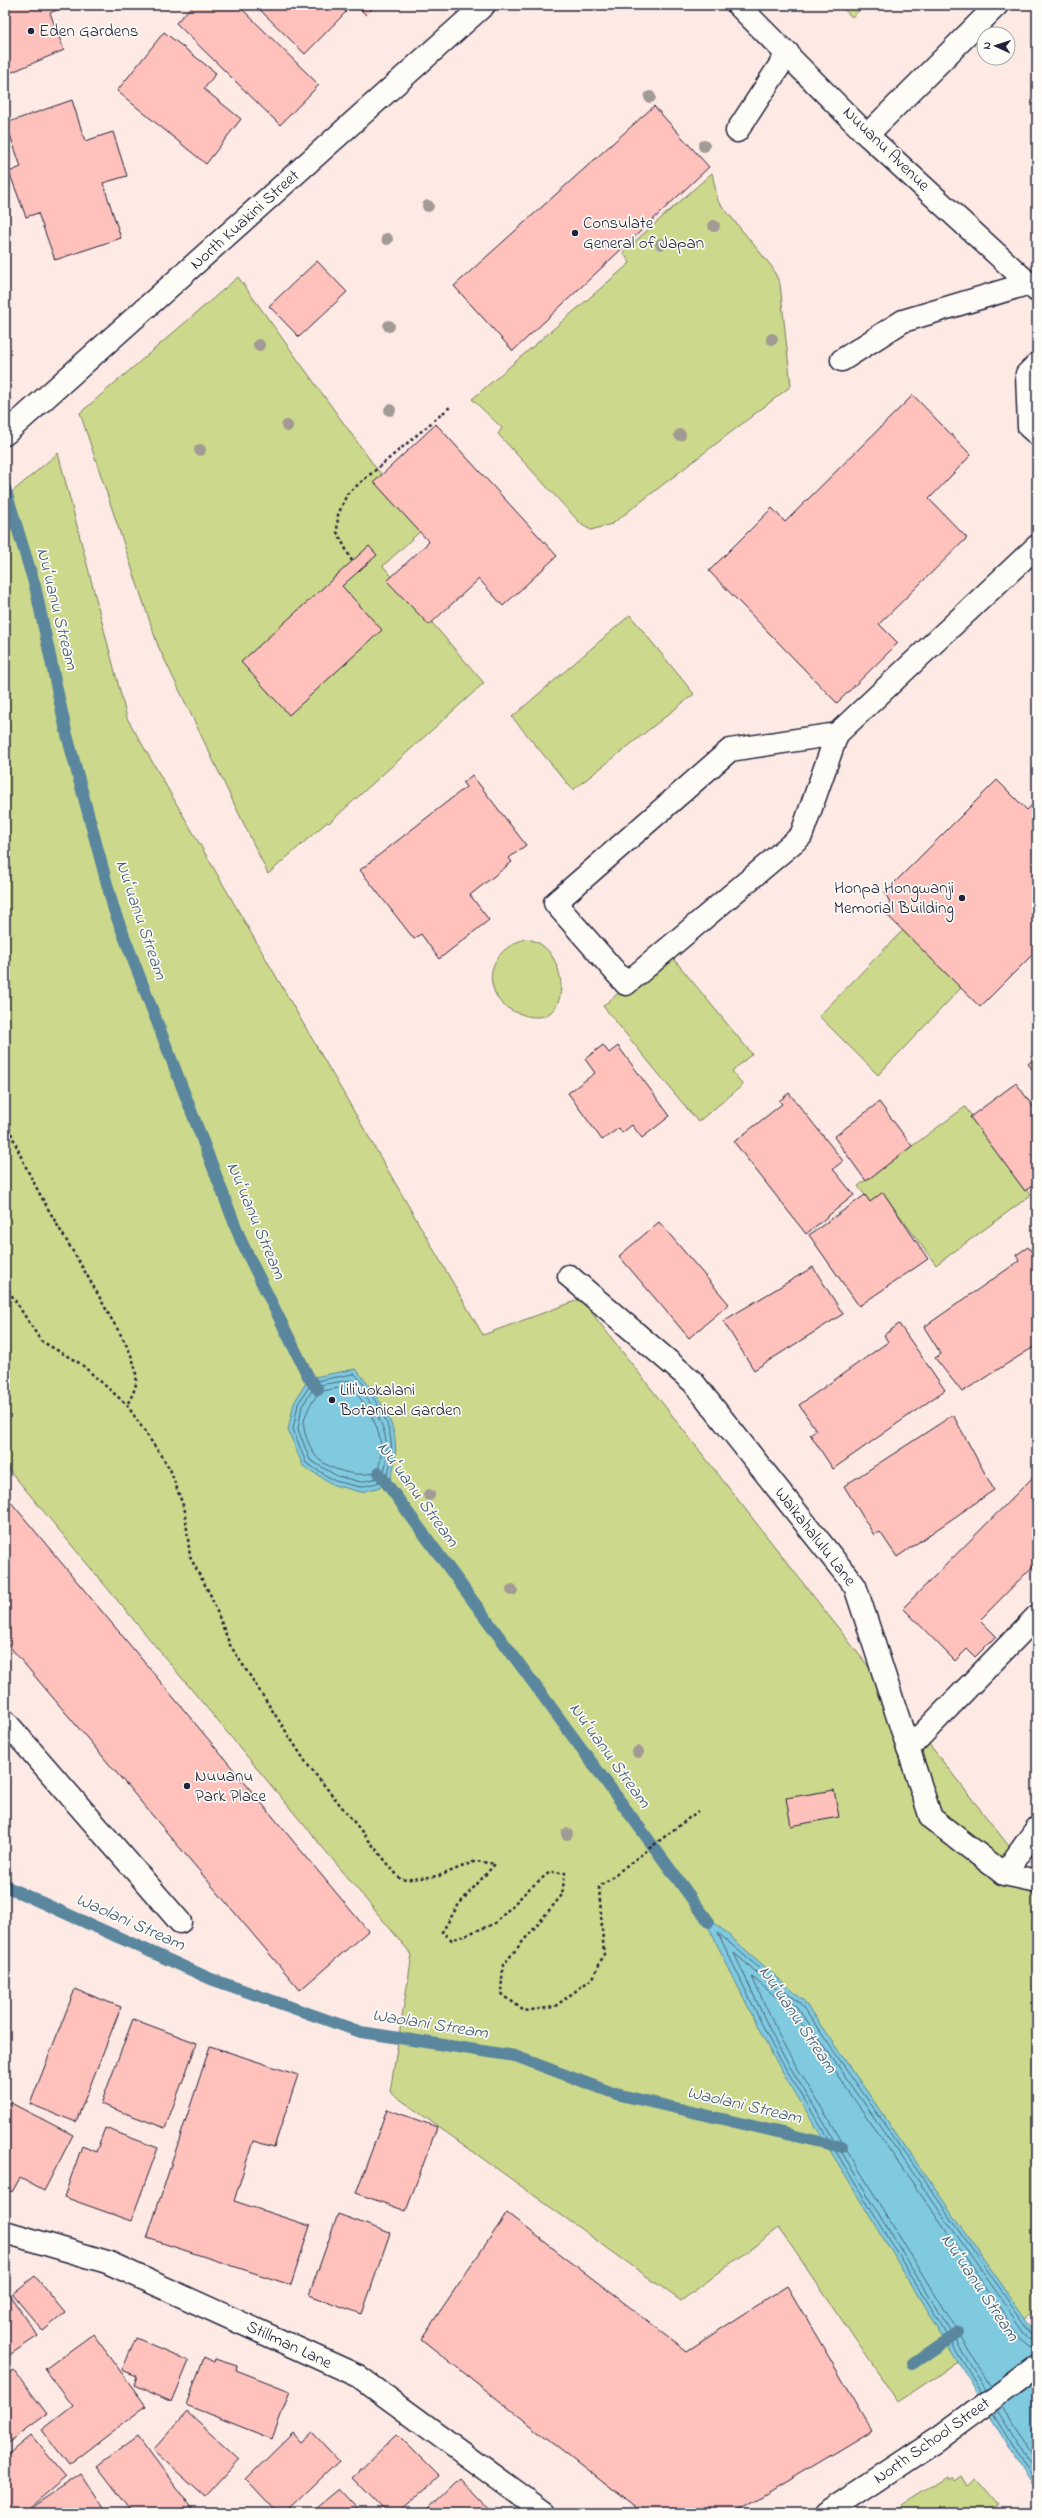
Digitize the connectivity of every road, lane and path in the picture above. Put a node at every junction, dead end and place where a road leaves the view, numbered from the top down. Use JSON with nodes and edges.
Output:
{"nodes":[{"id":1,"x":484,"y":5,"type":"edge"},
{"id":2,"x":738,"y":5,"type":"edge"},
{"id":3,"x":997,"y":5,"type":"edge"},
{"id":4,"x":788,"y":53,"type":"junction"},
{"id":5,"x":738,"y":131,"type":"dead end"},
{"id":6,"x":867,"y":135,"type":"junction"},
{"id":7,"x":1034,"y":284,"type":"edge"},
{"id":8,"x":842,"y":360,"type":"dead end"},
{"id":9,"x":1037,"y":364,"type":"edge"},
{"id":10,"x":450,"y":407,"type":"dead end"},
{"id":11,"x":5,"y":434,"type":"edge"},
{"id":12,"x":1037,"y":434,"type":"edge"},
{"id":13,"x":1037,"y":546,"type":"edge"},
{"id":14,"x":352,"y":561,"type":"dead end"},
{"id":15,"x":837,"y":734,"type":"junction"},
{"id":16,"x":5,"y":1116,"type":"edge"},
{"id":17,"x":569,"y":1276,"type":"dead end"},
{"id":18,"x":5,"y":1285,"type":"edge"},
{"id":19,"x":127,"y":1405,"type":"junction"},
{"id":20,"x":1037,"y":1616,"type":"edge"},
{"id":21,"x":5,"y":1721,"type":"edge"},
{"id":22,"x":908,"y":1749,"type":"junction"},
{"id":23,"x":698,"y":1811,"type":"dead end"},
{"id":24,"x":1037,"y":1828,"type":"edge"},
{"id":25,"x":1004,"y":1874,"type":"junction"},
{"id":26,"x":1037,"y":1881,"type":"edge"},
{"id":27,"x":180,"y":1922,"type":"dead end"},
{"id":28,"x":5,"y":2232,"type":"edge"},
{"id":29,"x":1037,"y":2366,"type":"edge"},
{"id":30,"x":545,"y":2513,"type":"edge"},
{"id":31,"x":826,"y":2513,"type":"edge"}],
"edges":[{"from":1,"to":11,"type":"street","name":"North Kuakini Street"},
{"from":2,"to":4,"type":"street","name":"Nuuanu Avenue"},
{"from":3,"to":6,"type":"street"},
{"from":4,"to":5,"type":"street"},
{"from":4,"to":6,"type":"street","name":"Nuuanu Avenue"},
{"from":6,"to":7,"type":"street","name":"Nuuanu Avenue"},
{"from":7,"to":8,"type":"street"},
{"from":9,"to":12,"type":"street"},
{"from":10,"to":14,"type":"path"},
{"from":13,"to":15,"type":"street"},
{"from":15,"to":15,"type":"street"},
{"from":16,"to":19,"type":"path"},
{"from":17,"to":22,"type":"street","name":"Waikahalulu Lane"},
{"from":18,"to":19,"type":"path"},
{"from":19,"to":23,"type":"path"},
{"from":20,"to":22,"type":"street"},
{"from":21,"to":27,"type":"street"},
{"from":22,"to":25,"type":"street","name":"Waikahalulu Lane"},
{"from":24,"to":25,"type":"street"},
{"from":25,"to":26,"type":"street","name":"Waikahalulu Lane"},
{"from":28,"to":30,"type":"street","name":"Stillman Lane"},
{"from":29,"to":31,"type":"street","name":"North School Street"}]}
